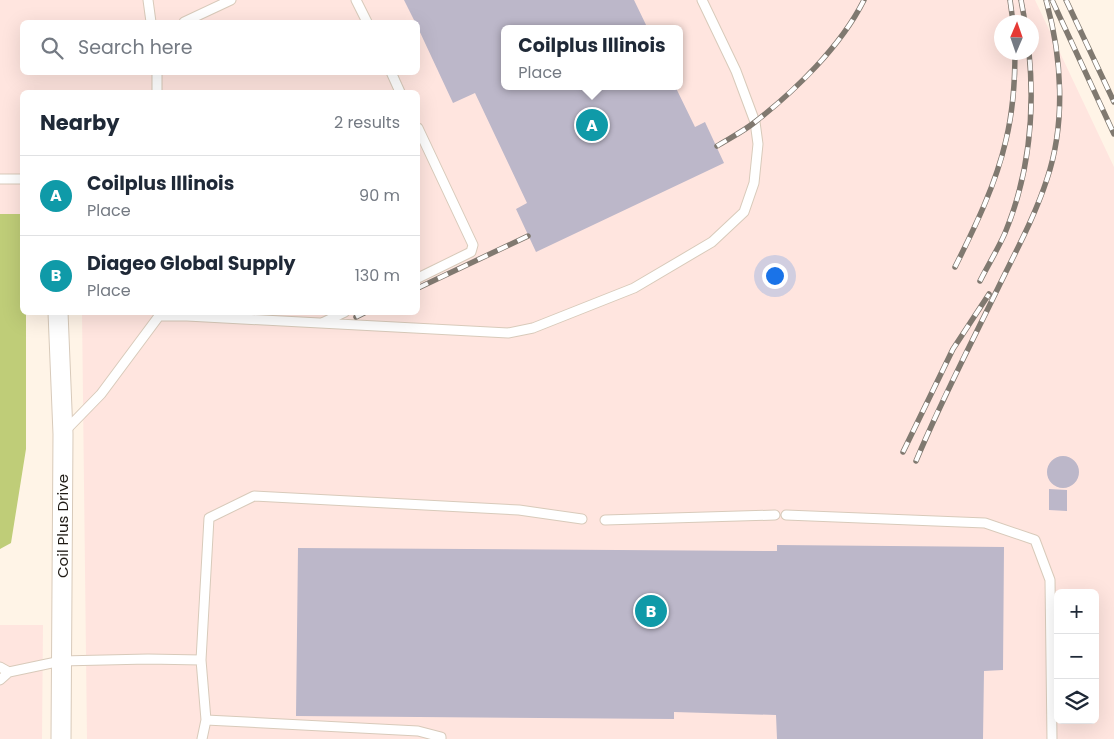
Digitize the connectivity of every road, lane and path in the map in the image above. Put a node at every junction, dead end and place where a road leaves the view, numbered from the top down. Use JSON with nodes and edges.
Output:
{"nodes":[{"id":1,"x":148,"y":0,"type":"edge"},
{"id":2,"x":231,"y":0,"type":"edge"},
{"id":3,"x":356,"y":0,"type":"edge"},
{"id":4,"x":702,"y":0,"type":"edge"},
{"id":5,"x":150,"y":20,"type":"edge"},
{"id":6,"x":188,"y":20,"type":"edge"},
{"id":7,"x":366,"y":20,"type":"edge"},
{"id":8,"x":157,"y":75,"type":"edge"},
{"id":9,"x":392,"y":75,"type":"edge"},
{"id":10,"x":157,"y":90,"type":"edge"},
{"id":11,"x":399,"y":90,"type":"edge"},
{"id":12,"x":420,"y":132,"type":"edge"},
{"id":13,"x":0,"y":179,"type":"edge"},
{"id":14,"x":20,"y":179,"type":"edge"},
{"id":15,"x":420,"y":277,"type":"edge"},
{"id":16,"x":58,"y":315,"type":"edge"},
{"id":17,"x":158,"y":315,"type":"edge"},
{"id":18,"x":173,"y":315,"type":"edge"},
{"id":19,"x":339,"y":315,"type":"edge"},
{"id":20,"x":321,"y":324,"type":"junction"},
{"id":21,"x":62,"y":434,"type":"junction"},
{"id":22,"x":774,"y":515,"type":"dead end"},
{"id":23,"x":786,"y":515,"type":"dead end"},
{"id":24,"x":582,"y":519,"type":"dead end"},
{"id":25,"x":605,"y":520,"type":"dead end"},
{"id":26,"x":201,"y":660,"type":"junction"},
{"id":27,"x":61,"y":662,"type":"junction"},
{"id":28,"x":0,"y":667,"type":"edge"},
{"id":29,"x":9,"y":672,"type":"junction"},
{"id":30,"x":0,"y":680,"type":"edge"},
{"id":31,"x":206,"y":720,"type":"junction"},
{"id":32,"x":61,"y":739,"type":"edge"},
{"id":33,"x":202,"y":739,"type":"edge"},
{"id":34,"x":441,"y":739,"type":"edge"},
{"id":35,"x":1052,"y":739,"type":"edge"}],
"edges":[{"from":1,"to":5,"type":"lane"},
{"from":2,"to":6,"type":"lane"},
{"from":3,"to":7,"type":"lane"},
{"from":4,"to":20,"type":"lane"},
{"from":8,"to":10,"type":"lane"},
{"from":9,"to":11,"type":"lane"},
{"from":12,"to":15,"type":"lane"},
{"from":13,"to":14,"type":"lane"},
{"from":16,"to":21,"type":"street","name":"Coil Plus Drive"},
{"from":17,"to":21,"type":"lane"},
{"from":18,"to":20,"type":"lane"},
{"from":19,"to":20,"type":"lane"},
{"from":21,"to":27,"type":"street","name":"Coil Plus Drive"},
{"from":22,"to":25,"type":"lane"},
{"from":23,"to":35,"type":"lane"},
{"from":24,"to":26,"type":"lane"},
{"from":26,"to":27,"type":"lane"},
{"from":26,"to":31,"type":"lane"},
{"from":27,"to":29,"type":"lane"},
{"from":27,"to":32,"type":"street","name":"Coil Plus Drive"},
{"from":28,"to":29,"type":"lane"},
{"from":29,"to":30,"type":"lane"},
{"from":31,"to":33,"type":"lane"},
{"from":31,"to":34,"type":"lane"}]}
